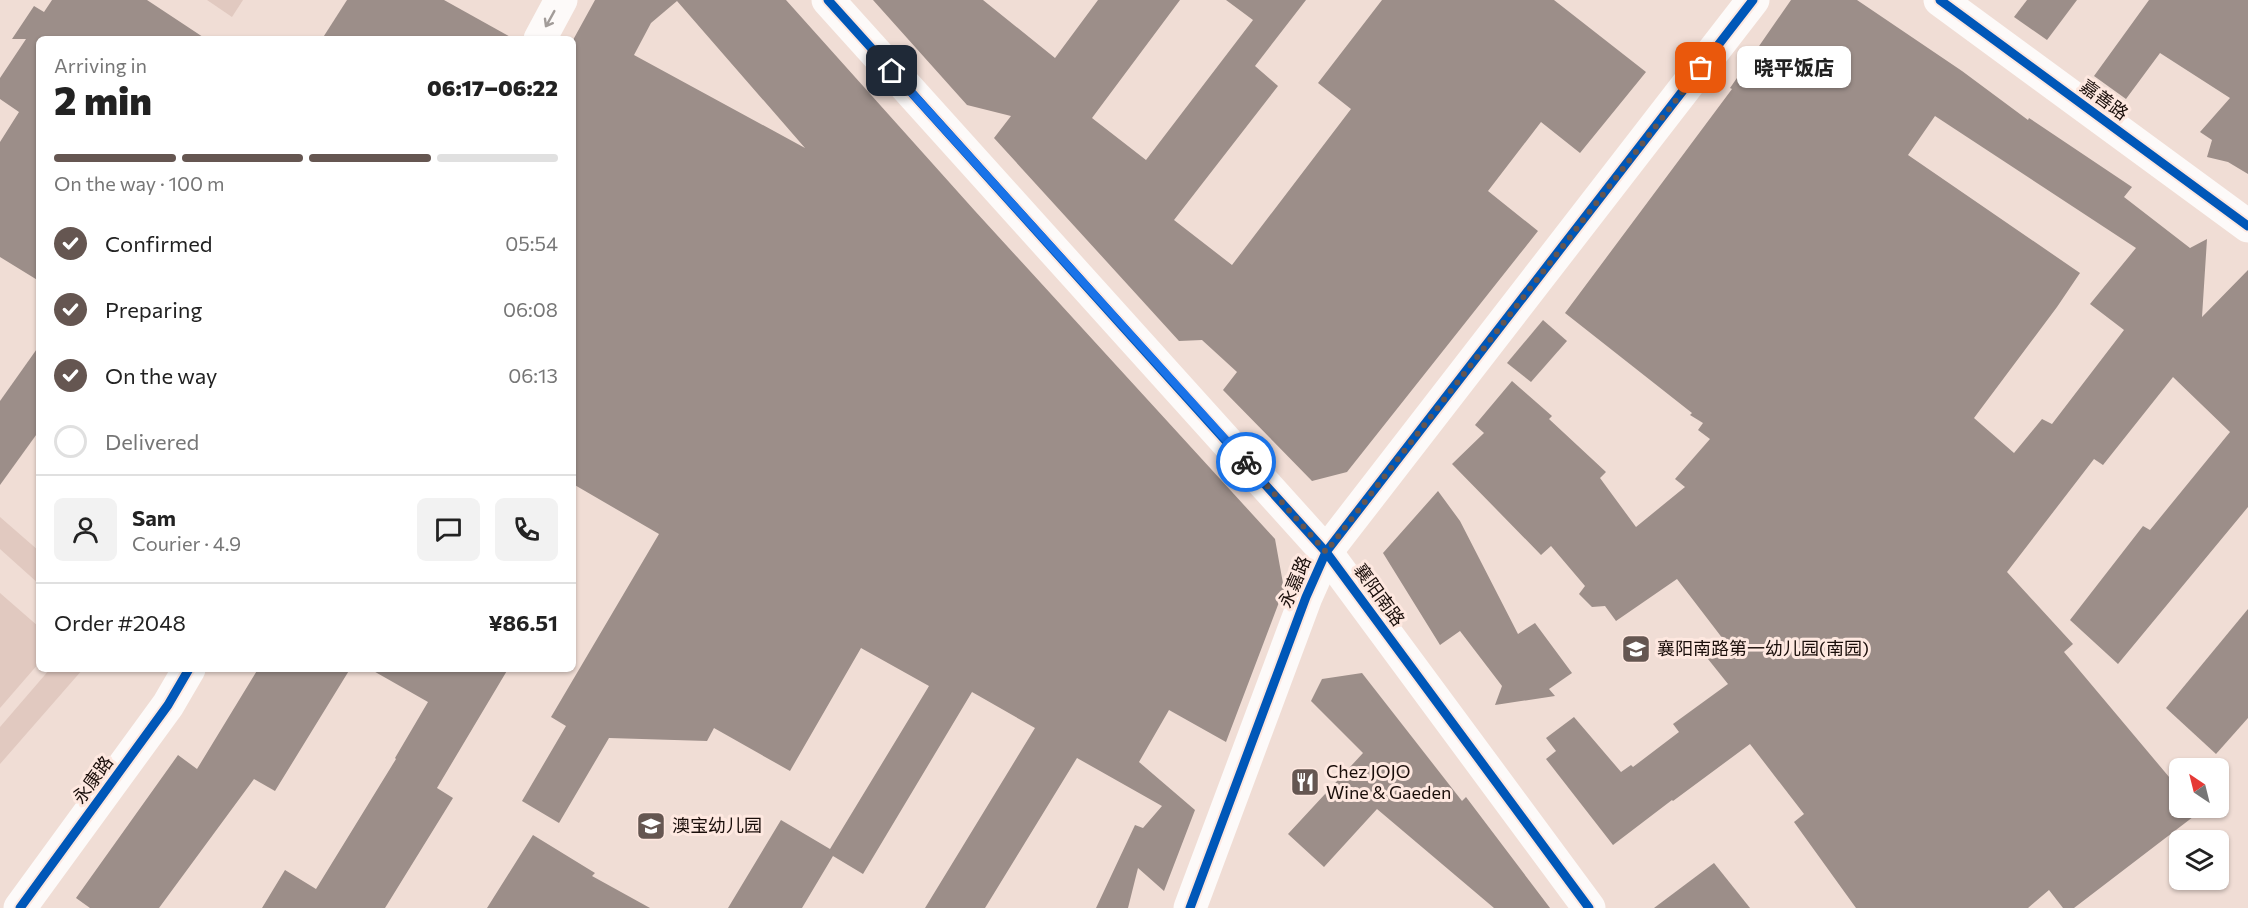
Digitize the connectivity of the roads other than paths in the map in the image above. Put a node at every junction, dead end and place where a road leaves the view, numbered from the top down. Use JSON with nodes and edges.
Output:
{"nodes":[{"id":1,"x":561,"y":0,"type":"edge"},
{"id":2,"x":828,"y":0,"type":"edge"},
{"id":3,"x":1753,"y":0,"type":"edge"},
{"id":4,"x":1940,"y":0,"type":"edge"},
{"id":5,"x":542,"y":36,"type":"edge"},
{"id":6,"x":2248,"y":226,"type":"edge"},
{"id":7,"x":1326,"y":552,"type":"junction"},
{"id":8,"x":187,"y":672,"type":"edge"},
{"id":9,"x":20,"y":908,"type":"edge"},
{"id":10,"x":1190,"y":908,"type":"edge"},
{"id":11,"x":1589,"y":908,"type":"edge"}],
"edges":[{"from":1,"to":5,"type":"street","one_way":true},
{"from":2,"to":7,"type":"street","name":"襄阳南路"},
{"from":3,"to":7,"type":"street","name":"永嘉路"},
{"from":4,"to":6,"type":"street","name":"嘉善路"},
{"from":7,"to":10,"type":"street","name":"永嘉路"},
{"from":7,"to":11,"type":"street","name":"襄阳南路"},
{"from":8,"to":9,"type":"street","name":"永康路"}]}
